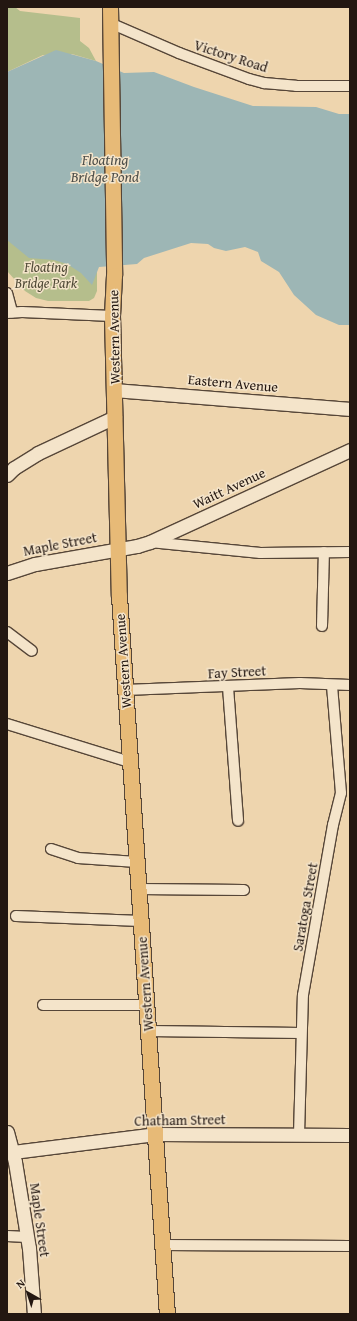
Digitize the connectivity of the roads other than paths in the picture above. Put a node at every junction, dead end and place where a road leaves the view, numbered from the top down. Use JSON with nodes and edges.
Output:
{"nodes":[{"id":1,"x":110,"y":7,"type":"edge"},
{"id":2,"x":110,"y":23,"type":"junction"},
{"id":3,"x":350,"y":86,"type":"edge"},
{"id":4,"x":7,"y":293,"type":"edge"},
{"id":5,"x":10,"y":313,"type":"edge"},
{"id":6,"x":112,"y":316,"type":"junction"},
{"id":7,"x":114,"y":390,"type":"junction"},
{"id":8,"x":350,"y":409,"type":"edge"},
{"id":9,"x":114,"y":417,"type":"junction"},
{"id":10,"x":350,"y":450,"type":"edge"},
{"id":11,"x":7,"y":475,"type":"edge"},
{"id":12,"x":150,"y":542,"type":"junction"},
{"id":13,"x":119,"y":549,"type":"junction"},
{"id":14,"x":324,"y":552,"type":"junction"},
{"id":15,"x":350,"y":552,"type":"edge"},
{"id":16,"x":7,"y":573,"type":"edge"},
{"id":17,"x":322,"y":626,"type":"dead end"},
{"id":18,"x":7,"y":632,"type":"edge"},
{"id":19,"x":32,"y":651,"type":"dead end"},
{"id":20,"x":332,"y":685,"type":"junction"},
{"id":21,"x":350,"y":685,"type":"edge"},
{"id":22,"x":228,"y":687,"type":"junction"},
{"id":23,"x":125,"y":690,"type":"junction"},
{"id":24,"x":7,"y":724,"type":"edge"},
{"id":25,"x":130,"y":762,"type":"junction"},
{"id":26,"x":238,"y":821,"type":"dead end"},
{"id":27,"x":52,"y":850,"type":"dead end"},
{"id":28,"x":137,"y":862,"type":"junction"},
{"id":29,"x":139,"y":889,"type":"junction"},
{"id":30,"x":244,"y":890,"type":"dead end"},
{"id":31,"x":16,"y":916,"type":"dead end"},
{"id":32,"x":141,"y":921,"type":"junction"},
{"id":33,"x":43,"y":1005,"type":"dead end"},
{"id":34,"x":146,"y":1005,"type":"junction"},
{"id":35,"x":149,"y":1031,"type":"junction"},
{"id":36,"x":301,"y":1033,"type":"junction"},
{"id":37,"x":7,"y":1132,"type":"edge"},
{"id":38,"x":155,"y":1134,"type":"junction"},
{"id":39,"x":299,"y":1135,"type":"junction"},
{"id":40,"x":350,"y":1135,"type":"edge"},
{"id":41,"x":12,"y":1152,"type":"junction"},
{"id":42,"x":7,"y":1236,"type":"edge"},
{"id":43,"x":27,"y":1237,"type":"junction"},
{"id":44,"x":163,"y":1245,"type":"junction"},
{"id":45,"x":350,"y":1246,"type":"edge"},
{"id":46,"x":34,"y":1314,"type":"edge"},
{"id":47,"x":167,"y":1314,"type":"edge"}],
"edges":[{"from":1,"to":2,"type":"main road","name":"Western Avenue"},
{"from":2,"to":3,"type":"street","name":"Victory Road"},
{"from":2,"to":6,"type":"main road","name":"Western Avenue"},
{"from":4,"to":5,"type":"street"},
{"from":5,"to":6,"type":"street"},
{"from":6,"to":7,"type":"main road","name":"Western Avenue"},
{"from":7,"to":8,"type":"main road","name":"Eastern Avenue"},
{"from":7,"to":9,"type":"main road","name":"Western Avenue"},
{"from":9,"to":11,"type":"main road"},
{"from":9,"to":13,"type":"main road","name":"Western Avenue"},
{"from":10,"to":12,"type":"main road","name":"Waitt Avenue"},
{"from":12,"to":13,"type":"main road","name":"Waitt Avenue"},
{"from":12,"to":14,"type":"street"},
{"from":13,"to":16,"type":"main road","name":"Maple Street"},
{"from":13,"to":23,"type":"main road","name":"Western Avenue"},
{"from":14,"to":15,"type":"street"},
{"from":14,"to":17,"type":"street"},
{"from":18,"to":19,"type":"street"},
{"from":20,"to":21,"type":"street","name":"Fay Street"},
{"from":20,"to":22,"type":"street","name":"Fay Street"},
{"from":20,"to":36,"type":"street","name":"Saratoga Street"},
{"from":22,"to":23,"type":"street","name":"Fay Street"},
{"from":22,"to":26,"type":"street"},
{"from":23,"to":25,"type":"main road","name":"Western Avenue"},
{"from":24,"to":25,"type":"street"},
{"from":25,"to":28,"type":"main road","name":"Western Avenue"},
{"from":27,"to":28,"type":"street"},
{"from":28,"to":29,"type":"main road","name":"Western Avenue"},
{"from":29,"to":30,"type":"street"},
{"from":29,"to":32,"type":"main road","name":"Western Avenue"},
{"from":31,"to":32,"type":"street"},
{"from":32,"to":34,"type":"main road","name":"Western Avenue"},
{"from":33,"to":34,"type":"street"},
{"from":34,"to":35,"type":"main road","name":"Western Avenue"},
{"from":35,"to":36,"type":"street"},
{"from":35,"to":38,"type":"main road","name":"Western Avenue"},
{"from":36,"to":39,"type":"street","name":"Saratoga Street"},
{"from":37,"to":41,"type":"main road","name":"Maple Street"},
{"from":38,"to":39,"type":"main road","name":"Chatham Street"},
{"from":38,"to":41,"type":"main road","name":"Chatham Street"},
{"from":38,"to":44,"type":"main road","name":"Western Avenue"},
{"from":39,"to":40,"type":"main road","name":"Chatham Street"},
{"from":41,"to":43,"type":"main road","name":"Maple Street"},
{"from":42,"to":43,"type":"street"},
{"from":43,"to":46,"type":"main road","name":"Maple Street"},
{"from":44,"to":45,"type":"street"},
{"from":44,"to":47,"type":"main road","name":"Western Avenue"}]}
